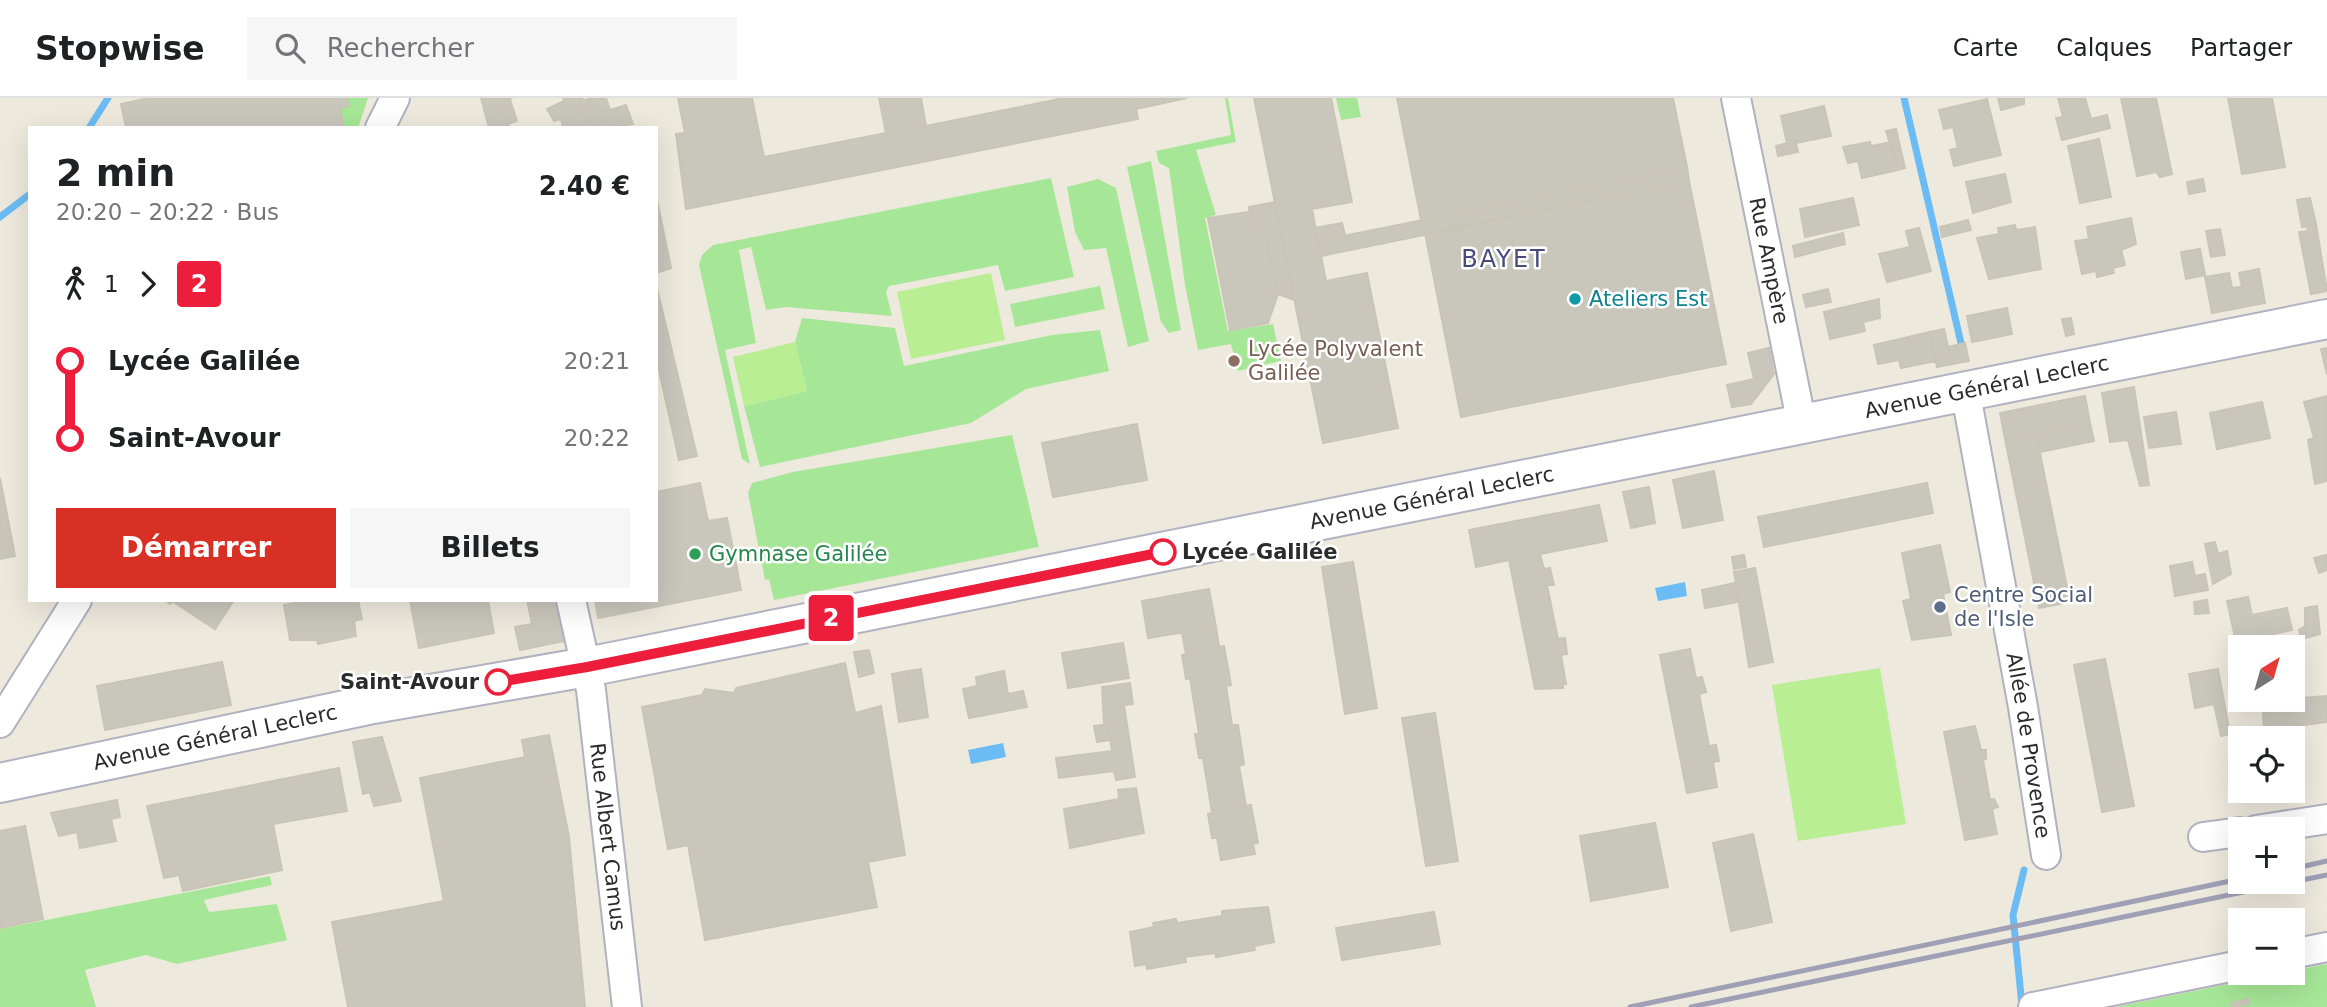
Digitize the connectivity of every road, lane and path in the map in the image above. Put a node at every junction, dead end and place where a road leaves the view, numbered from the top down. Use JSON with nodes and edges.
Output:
{"nodes":[{"id":1,"x":396,"y":98,"type":"edge"},
{"id":2,"x":1736,"y":98,"type":"edge"},
{"id":3,"x":381,"y":126,"type":"edge"},
{"id":4,"x":2327,"y":319,"type":"edge"},
{"id":5,"x":1965,"y":389,"type":"junction"},
{"id":6,"x":1802,"y":425,"type":"junction"},
{"id":7,"x":76,"y":602,"type":"edge"},
{"id":8,"x":571,"y":602,"type":"edge"},
{"id":9,"x":587,"y":667,"type":"junction"},
{"id":10,"x":0,"y":723,"type":"edge"},
{"id":11,"x":0,"y":783,"type":"edge"},
{"id":12,"x":2327,"y":819,"type":"edge"},
{"id":13,"x":2305,"y":822,"type":"edge"},
{"id":14,"x":2228,"y":834,"type":"edge"},
{"id":15,"x":2203,"y":837,"type":"dead end"},
{"id":16,"x":2046,"y":855,"type":"dead end"},
{"id":17,"x":2327,"y":947,"type":"edge"},
{"id":18,"x":2305,"y":951,"type":"edge"},
{"id":19,"x":2228,"y":967,"type":"edge"},
{"id":20,"x":627,"y":1007,"type":"edge"},
{"id":21,"x":2033,"y":1007,"type":"edge"}],
"edges":[{"from":1,"to":3,"type":"street"},
{"from":2,"to":6,"type":"street","name":"Rue Ampère"},
{"from":4,"to":5,"type":"main road","name":"Avenue Général Leclerc"},
{"from":5,"to":6,"type":"main road","name":"Avenue Général Leclerc"},
{"from":5,"to":16,"type":"street","name":"Allée de Provence"},
{"from":6,"to":9,"type":"main road","name":"Avenue Général Leclerc"},
{"from":7,"to":10,"type":"street"},
{"from":8,"to":9,"type":"street","name":"Rue Albert Camus"},
{"from":9,"to":11,"type":"main road","name":"Avenue Général Leclerc"},
{"from":9,"to":20,"type":"street","name":"Rue Albert Camus"},
{"from":12,"to":13,"type":"street"},
{"from":14,"to":15,"type":"street"},
{"from":17,"to":18,"type":"street"},
{"from":19,"to":21,"type":"street"}]}
